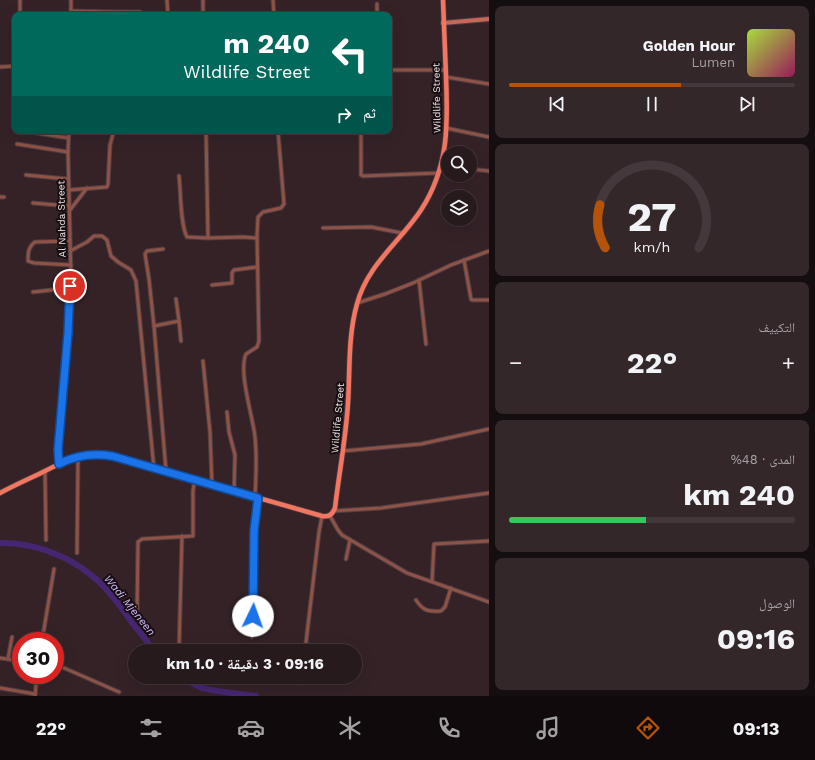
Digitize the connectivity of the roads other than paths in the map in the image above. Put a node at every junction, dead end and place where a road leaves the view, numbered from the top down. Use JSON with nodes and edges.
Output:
{"nodes":[{"id":1,"x":20,"y":0,"type":"edge"},
{"id":2,"x":71,"y":0,"type":"edge"},
{"id":3,"x":167,"y":0,"type":"edge"},
{"id":4,"x":203,"y":0,"type":"edge"},
{"id":5,"x":274,"y":0,"type":"edge"},
{"id":6,"x":442,"y":0,"type":"edge"},
{"id":7,"x":377,"y":4,"type":"dead end"},
{"id":8,"x":20,"y":12,"type":"edge"},
{"id":9,"x":71,"y":12,"type":"edge"},
{"id":10,"x":168,"y":12,"type":"edge"},
{"id":11,"x":203,"y":12,"type":"edge"},
{"id":12,"x":274,"y":12,"type":"edge"},
{"id":13,"x":377,"y":12,"type":"edge"},
{"id":14,"x":489,"y":19,"type":"edge"},
{"id":15,"x":443,"y":23,"type":"junction"},
{"id":16,"x":12,"y":66,"type":"edge"},
{"id":17,"x":0,"y":67,"type":"edge"},
{"id":18,"x":392,"y":70,"type":"edge"},
{"id":19,"x":446,"y":70,"type":"junction"},
{"id":20,"x":446,"y":77,"type":"junction"},
{"id":21,"x":489,"y":84,"type":"edge"},
{"id":22,"x":446,"y":128,"type":"junction"},
{"id":23,"x":43,"y":134,"type":"edge"},
{"id":24,"x":69,"y":134,"type":"edge"},
{"id":25,"x":113,"y":134,"type":"edge"},
{"id":26,"x":206,"y":134,"type":"edge"},
{"id":27,"x":278,"y":134,"type":"edge"},
{"id":28,"x":362,"y":134,"type":"edge"},
{"id":29,"x":489,"y":137,"type":"edge"},
{"id":30,"x":68,"y":138,"type":"junction"},
{"id":31,"x":17,"y":144,"type":"dead end"},
{"id":32,"x":68,"y":152,"type":"junction"},
{"id":33,"x":440,"y":167,"type":"joint"},
{"id":34,"x":477,"y":170,"type":"edge"},
{"id":35,"x":489,"y":171,"type":"edge"},
{"id":36,"x":438,"y":173,"type":"junction"},
{"id":37,"x":26,"y":175,"type":"dead end"},
{"id":38,"x":179,"y":176,"type":"dead end"},
{"id":39,"x":68,"y":179,"type":"junction"},
{"id":40,"x":87,"y":188,"type":"junction"},
{"id":41,"x":69,"y":190,"type":"junction"},
{"id":42,"x":33,"y":203,"type":"dead end"},
{"id":43,"x":69,"y":206,"type":"junction"},
{"id":44,"x":70,"y":211,"type":"junction"},
{"id":45,"x":323,"y":228,"type":"dead end"},
{"id":46,"x":402,"y":233,"type":"junction"},
{"id":47,"x":208,"y":238,"type":"junction"},
{"id":48,"x":257,"y":238,"type":"junction"},
{"id":49,"x":70,"y":241,"type":"junction"},
{"id":50,"x":163,"y":249,"type":"dead end"},
{"id":51,"x":70,"y":251,"type":"junction"},
{"id":52,"x":489,"y":251,"type":"edge"},
{"id":53,"x":464,"y":260,"type":"junction"},
{"id":54,"x":70,"y":265,"type":"junction"},
{"id":55,"x":257,"y":267,"type":"junction"},
{"id":56,"x":419,"y":280,"type":"junction"},
{"id":57,"x":212,"y":285,"type":"dead end"},
{"id":58,"x":70,"y":288,"type":"junction"},
{"id":59,"x":33,"y":292,"type":"dead end"},
{"id":60,"x":176,"y":299,"type":"dead end"},
{"id":61,"x":489,"y":300,"type":"edge"},
{"id":62,"x":357,"y":303,"type":"junction"},
{"id":63,"x":179,"y":321,"type":"junction"},
{"id":64,"x":154,"y":326,"type":"junction"},
{"id":65,"x":182,"y":341,"type":"dead end"},
{"id":66,"x":426,"y":344,"type":"dead end"},
{"id":67,"x":204,"y":361,"type":"dead end"},
{"id":68,"x":227,"y":412,"type":"dead end"},
{"id":69,"x":489,"y":429,"type":"edge"},
{"id":70,"x":343,"y":451,"type":"junction"},
{"id":71,"x":78,"y":457,"type":"junction"},
{"id":72,"x":59,"y":464,"type":"junction"},
{"id":73,"x":154,"y":469,"type":"junction"},
{"id":74,"x":45,"y":471,"type":"junction"},
{"id":75,"x":166,"y":472,"type":"junction"},
{"id":76,"x":195,"y":480,"type":"junction"},
{"id":77,"x":212,"y":485,"type":"junction"},
{"id":78,"x":234,"y":491,"type":"junction"},
{"id":79,"x":0,"y":493,"type":"edge"},
{"id":80,"x":489,"y":493,"type":"edge"},
{"id":81,"x":256,"y":497,"type":"junction"},
{"id":82,"x":333,"y":511,"type":"junction"},
{"id":83,"x":322,"y":516,"type":"junction"},
{"id":84,"x":330,"y":516,"type":"junction"},
{"id":85,"x":182,"y":536,"type":"junction"},
{"id":86,"x":46,"y":540,"type":"dead end"},
{"id":87,"x":350,"y":540,"type":"junction"},
{"id":88,"x":489,"y":541,"type":"edge"},
{"id":89,"x":77,"y":553,"type":"dead end"},
{"id":90,"x":346,"y":559,"type":"dead end"},
{"id":91,"x":54,"y":570,"type":"dead end"},
{"id":92,"x":432,"y":582,"type":"junction"},
{"id":93,"x":451,"y":588,"type":"junction"},
{"id":94,"x":416,"y":600,"type":"dead end"},
{"id":95,"x":489,"y":602,"type":"edge"},
{"id":96,"x":143,"y":622,"type":"dead end"},
{"id":97,"x":44,"y":632,"type":"edge"},
{"id":98,"x":12,"y":637,"type":"dead end"},
{"id":99,"x":252,"y":637,"type":"dead end"},
{"id":100,"x":179,"y":644,"type":"edge"},
{"id":101,"x":306,"y":644,"type":"edge"},
{"id":102,"x":0,"y":658,"type":"edge"},
{"id":103,"x":8,"y":659,"type":"junction"},
{"id":104,"x":12,"y":660,"type":"edge"},
{"id":105,"x":64,"y":668,"type":"edge"},
{"id":106,"x":36,"y":684,"type":"edge"},
{"id":107,"x":0,"y":688,"type":"edge"},
{"id":108,"x":119,"y":692,"type":"dead end"},
{"id":109,"x":35,"y":695,"type":"edge"}],
"edges":[{"from":1,"to":8,"type":"street"},
{"from":2,"to":9,"type":"street"},
{"from":3,"to":10,"type":"street"},
{"from":4,"to":11,"type":"street"},
{"from":5,"to":12,"type":"street"},
{"from":6,"to":15,"type":"main road","name":"Wildlife Street"},
{"from":7,"to":13,"type":"street"},
{"from":14,"to":15,"type":"main road"},
{"from":15,"to":19,"type":"main road","name":"Wildlife Street"},
{"from":16,"to":17,"type":"street"},
{"from":18,"to":19,"type":"street"},
{"from":19,"to":20,"type":"main road","name":"Wildlife Street"},
{"from":20,"to":21,"type":"street"},
{"from":20,"to":22,"type":"main road","name":"Wildlife Street"},
{"from":22,"to":29,"type":"street"},
{"from":22,"to":33,"type":"main road","name":"Wildlife Street"},
{"from":23,"to":30,"type":"street"},
{"from":24,"to":30,"type":"street","name":"Al Nahda Street"},
{"from":25,"to":40,"type":"street"},
{"from":26,"to":47,"type":"street"},
{"from":27,"to":48,"type":"street"},
{"from":28,"to":36,"type":"street"},
{"from":30,"to":32,"type":"street","name":"Al Nahda Street"},
{"from":31,"to":32,"type":"street"},
{"from":32,"to":39,"type":"street","name":"Al Nahda Street"},
{"from":33,"to":36,"type":"main road","name":"Wildlife Street"},
{"from":34,"to":35,"type":"street"},
{"from":36,"to":46,"type":"main road","name":"Wildlife Street"},
{"from":37,"to":39,"type":"street"},
{"from":38,"to":47,"type":"street"},
{"from":39,"to":41,"type":"street","name":"Al Nahda Street"},
{"from":40,"to":41,"type":"street"},
{"from":40,"to":44,"type":"street"},
{"from":41,"to":43,"type":"street","name":"Al Nahda Street"},
{"from":42,"to":43,"type":"street"},
{"from":43,"to":44,"type":"street","name":"Al Nahda Street"},
{"from":44,"to":49,"type":"street","name":"Al Nahda Street"},
{"from":45,"to":46,"type":"street"},
{"from":46,"to":62,"type":"main road","name":"Wildlife Street"},
{"from":47,"to":48,"type":"street"},
{"from":48,"to":55,"type":"street"},
{"from":49,"to":51,"type":"street","name":"Al Nahda Street"},
{"from":49,"to":54,"type":"street"},
{"from":50,"to":64,"type":"street"},
{"from":51,"to":54,"type":"street","name":"Al Nahda Street"},
{"from":51,"to":73,"type":"street"},
{"from":52,"to":53,"type":"street"},
{"from":53,"to":56,"type":"street"},
{"from":53,"to":61,"type":"street"},
{"from":54,"to":58,"type":"street","name":"Al Nahda Street"},
{"from":55,"to":57,"type":"street"},
{"from":55,"to":81,"type":"street"},
{"from":56,"to":62,"type":"street"},
{"from":56,"to":66,"type":"street"},
{"from":58,"to":59,"type":"street"},
{"from":58,"to":72,"type":"street","name":"Al Nahda Street"},
{"from":60,"to":63,"type":"street"},
{"from":62,"to":70,"type":"main road","name":"Wildlife Street"},
{"from":63,"to":64,"type":"street"},
{"from":63,"to":65,"type":"street"},
{"from":64,"to":75,"type":"street"},
{"from":67,"to":77,"type":"street"},
{"from":68,"to":78,"type":"street"},
{"from":69,"to":70,"type":"street"},
{"from":70,"to":82,"type":"main road","name":"Wildlife Street"},
{"from":71,"to":72,"type":"main road"},
{"from":71,"to":73,"type":"main road"},
{"from":71,"to":89,"type":"street"},
{"from":72,"to":74,"type":"main road"},
{"from":73,"to":75,"type":"main road"},
{"from":74,"to":79,"type":"main road"},
{"from":74,"to":86,"type":"street"},
{"from":75,"to":76,"type":"main road"},
{"from":76,"to":77,"type":"main road"},
{"from":76,"to":85,"type":"street"},
{"from":77,"to":78,"type":"main road"},
{"from":78,"to":81,"type":"main road"},
{"from":80,"to":82,"type":"street"},
{"from":81,"to":83,"type":"main road"},
{"from":81,"to":99,"type":"street"},
{"from":82,"to":84,"type":"main road","name":"Wildlife Street"},
{"from":83,"to":84,"type":"main road"},
{"from":83,"to":101,"type":"street"},
{"from":84,"to":87,"type":"street"},
{"from":85,"to":96,"type":"street"},
{"from":85,"to":100,"type":"street"},
{"from":87,"to":90,"type":"street"},
{"from":87,"to":92,"type":"street"},
{"from":88,"to":92,"type":"street"},
{"from":91,"to":97,"type":"street"},
{"from":92,"to":93,"type":"street"},
{"from":93,"to":94,"type":"street"},
{"from":93,"to":95,"type":"street"},
{"from":98,"to":103,"type":"street"},
{"from":102,"to":103,"type":"street"},
{"from":103,"to":104,"type":"street"},
{"from":105,"to":108,"type":"street"},
{"from":106,"to":109,"type":"street"},
{"from":107,"to":109,"type":"street"}]}
